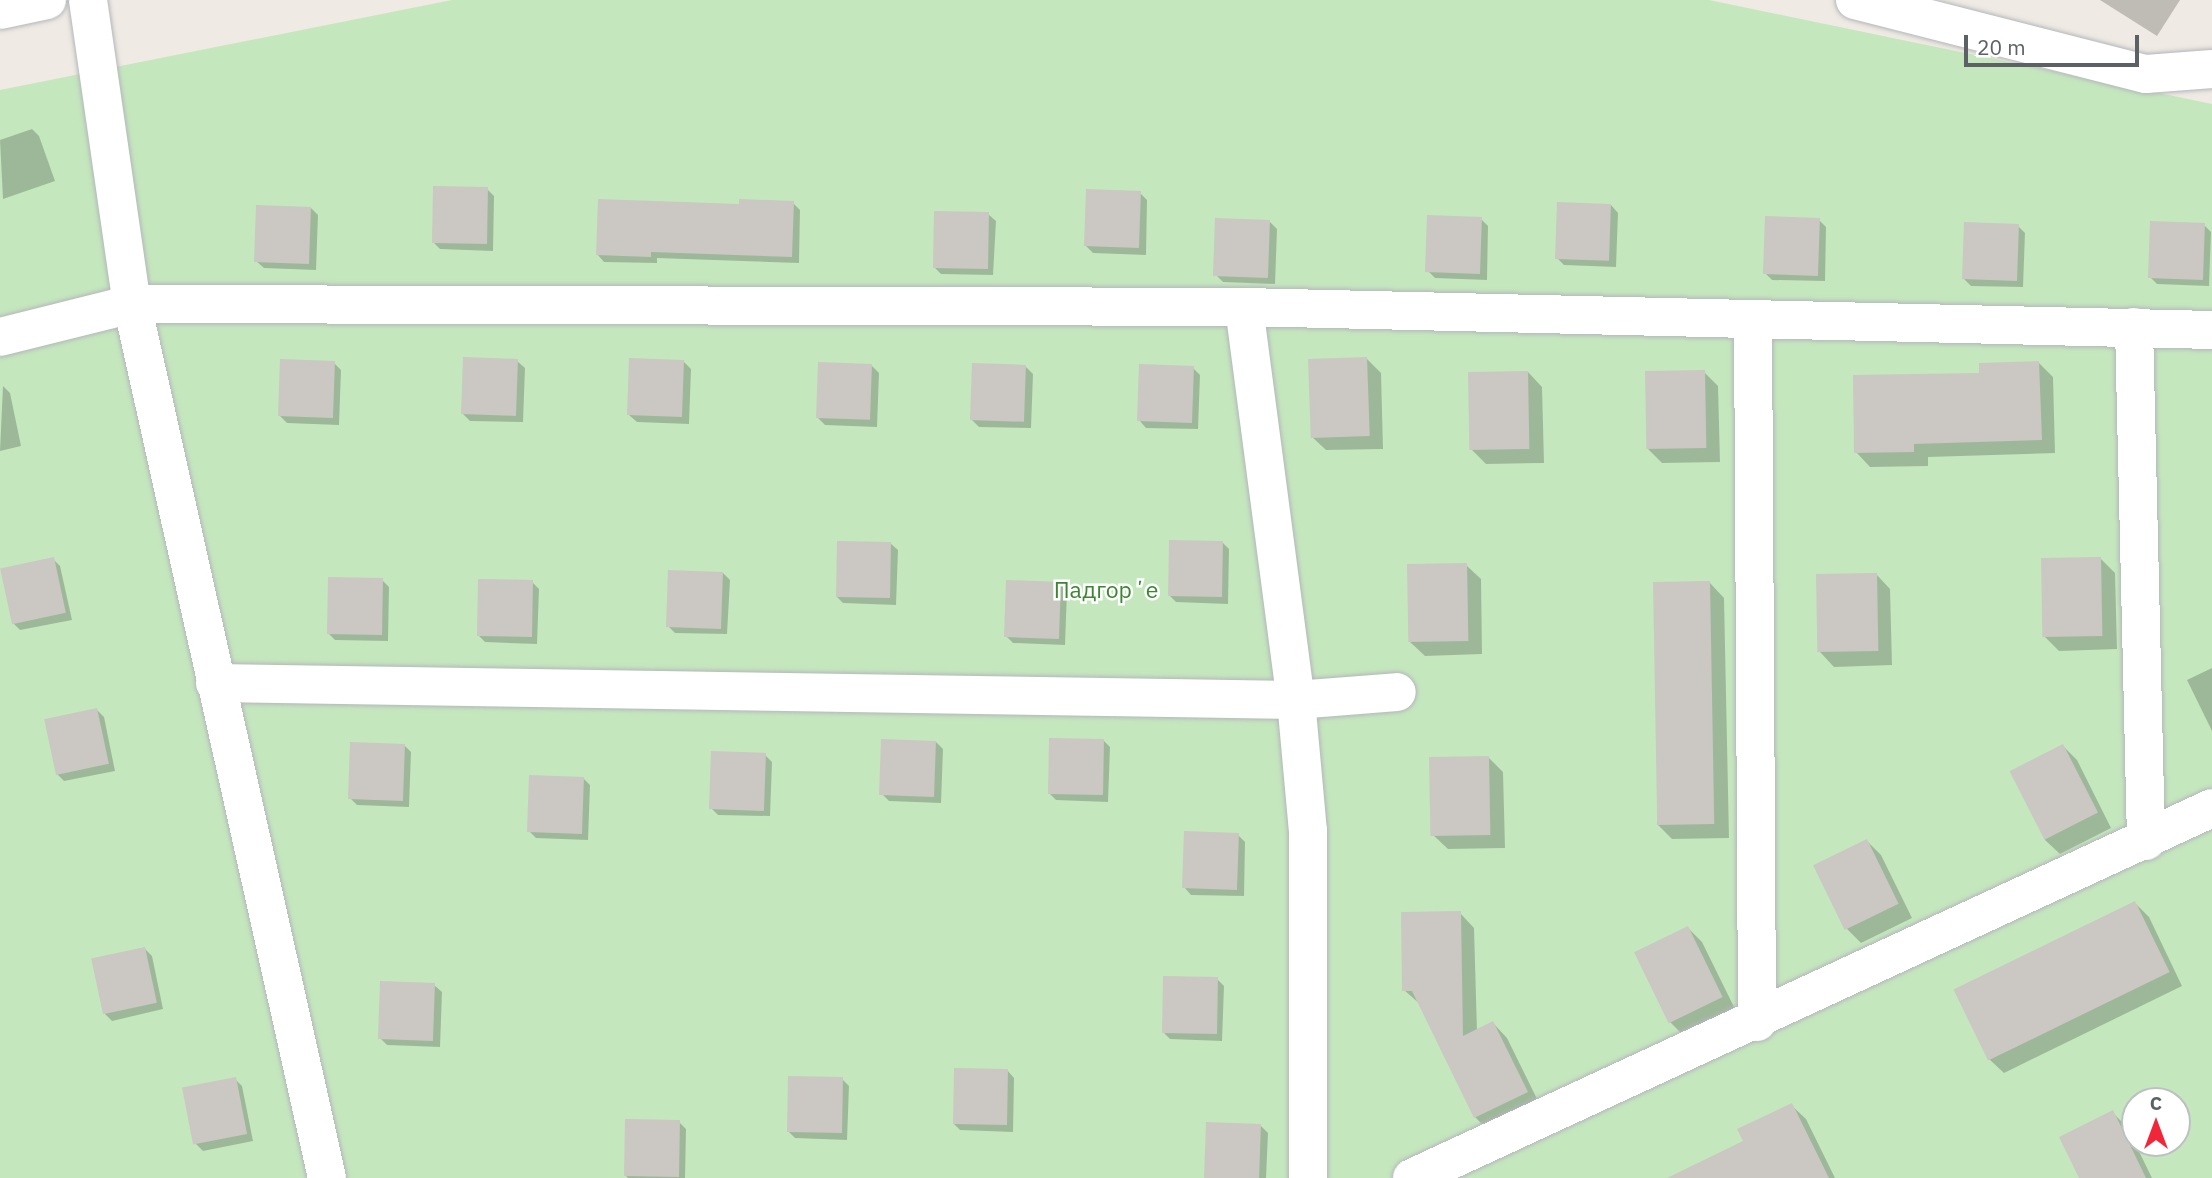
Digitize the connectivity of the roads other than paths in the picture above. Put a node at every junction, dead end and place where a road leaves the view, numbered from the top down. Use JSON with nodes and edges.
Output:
{"nodes":[{"id":1,"x":47,"y":0,"type":"edge"},
{"id":2,"x":88,"y":0,"type":"edge"},
{"id":3,"x":1855,"y":0,"type":"edge"},
{"id":4,"x":0,"y":10,"type":"edge"},
{"id":5,"x":2212,"y":69,"type":"edge"},
{"id":6,"x":132,"y":304,"type":"junction"},
{"id":7,"x":1244,"y":307,"type":"junction"},
{"id":8,"x":1754,"y":320,"type":"junction"},
{"id":9,"x":2134,"y":327,"type":"junction"},
{"id":10,"x":2212,"y":330,"type":"edge"},
{"id":11,"x":0,"y":337,"type":"edge"},
{"id":12,"x":215,"y":683,"type":"junction"},
{"id":13,"x":1397,"y":692,"type":"dead end"},
{"id":14,"x":1296,"y":700,"type":"junction"},
{"id":15,"x":2212,"y":808,"type":"edge"},
{"id":16,"x":2146,"y":841,"type":"junction"},
{"id":17,"x":1757,"y":1022,"type":"junction"},
{"id":18,"x":327,"y":1178,"type":"edge"},
{"id":19,"x":1308,"y":1178,"type":"edge"},
{"id":20,"x":1412,"y":1178,"type":"edge"}],
"edges":[{"from":1,"to":4,"type":"street"},
{"from":2,"to":6,"type":"street"},
{"from":3,"to":5,"type":"street"},
{"from":6,"to":7,"type":"street"},
{"from":6,"to":11,"type":"street"},
{"from":6,"to":12,"type":"street"},
{"from":7,"to":8,"type":"street"},
{"from":7,"to":14,"type":"street"},
{"from":8,"to":9,"type":"street"},
{"from":8,"to":17,"type":"street"},
{"from":9,"to":10,"type":"street"},
{"from":9,"to":16,"type":"street"},
{"from":12,"to":14,"type":"street"},
{"from":12,"to":18,"type":"street"},
{"from":13,"to":14,"type":"street"},
{"from":14,"to":19,"type":"street"},
{"from":15,"to":16,"type":"street"},
{"from":16,"to":17,"type":"street"},
{"from":17,"to":20,"type":"street"}]}
